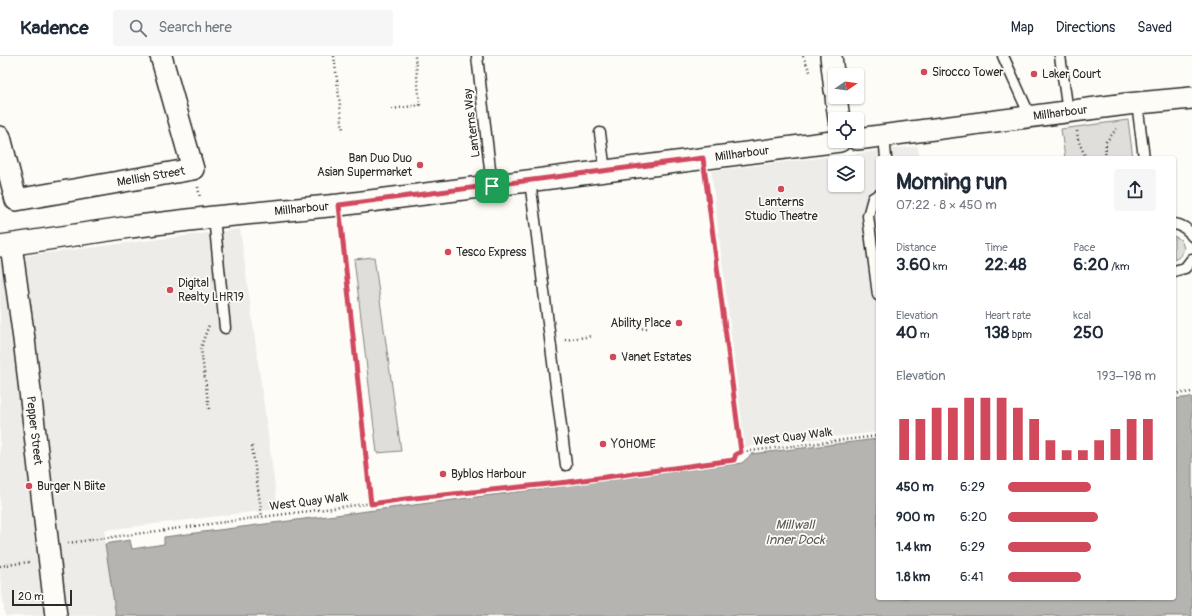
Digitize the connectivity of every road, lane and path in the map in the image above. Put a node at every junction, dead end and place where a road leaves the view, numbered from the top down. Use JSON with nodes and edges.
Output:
{"nodes":[{"id":1,"x":162,"y":56,"type":"edge"},
{"id":2,"x":334,"y":56,"type":"edge"},
{"id":3,"x":415,"y":56,"type":"edge"},
{"id":4,"x":477,"y":56,"type":"edge"},
{"id":5,"x":831,"y":56,"type":"edge"},
{"id":6,"x":1003,"y":56,"type":"edge"},
{"id":7,"x":1060,"y":56,"type":"edge"},
{"id":8,"x":832,"y":68,"type":"edge"},
{"id":9,"x":1192,"y":98,"type":"edge"},
{"id":10,"x":1132,"y":104,"type":"junction"},
{"id":11,"x":392,"y":109,"type":"dead end"},
{"id":12,"x":1071,"y":111,"type":"junction"},
{"id":13,"x":1030,"y":116,"type":"junction"},
{"id":14,"x":343,"y":130,"type":"dead end"},
{"id":15,"x":600,"y":133,"type":"dead end"},
{"id":16,"x":884,"y":136,"type":"junction"},
{"id":17,"x":864,"y":138,"type":"edge"},
{"id":18,"x":0,"y":139,"type":"edge"},
{"id":19,"x":828,"y":142,"type":"edge"},
{"id":20,"x":886,"y":156,"type":"edge"},
{"id":21,"x":1085,"y":156,"type":"edge"},
{"id":22,"x":1105,"y":156,"type":"edge"},
{"id":23,"x":1144,"y":156,"type":"edge"},
{"id":24,"x":703,"y":158,"type":"junction"},
{"id":25,"x":193,"y":169,"type":"junction"},
{"id":26,"x":605,"y":171,"type":"junction"},
{"id":27,"x":530,"y":181,"type":"junction"},
{"id":28,"x":492,"y":186,"type":"junction"},
{"id":29,"x":876,"y":196,"type":"edge"},
{"id":30,"x":339,"y":205,"type":"junction"},
{"id":31,"x":209,"y":217,"type":"junction"},
{"id":32,"x":1176,"y":225,"type":"edge"},
{"id":33,"x":1192,"y":236,"type":"edge"},
{"id":34,"x":6,"y":246,"type":"edge"},
{"id":35,"x":1192,"y":259,"type":"edge"},
{"id":36,"x":1176,"y":270,"type":"edge"},
{"id":37,"x":876,"y":279,"type":"edge"},
{"id":38,"x":222,"y":302,"type":"junction"},
{"id":39,"x":225,"y":328,"type":"dead end"},
{"id":40,"x":647,"y":328,"type":"dead end"},
{"id":41,"x":638,"y":329,"type":"dead end"},
{"id":42,"x":592,"y":336,"type":"dead end"},
{"id":43,"x":550,"y":343,"type":"junction"},
{"id":44,"x":1192,"y":392,"type":"edge"},
{"id":45,"x":1176,"y":394,"type":"edge"},
{"id":46,"x":209,"y":409,"type":"dead end"},
{"id":47,"x":876,"y":436,"type":"edge"},
{"id":48,"x":252,"y":446,"type":"dead end"},
{"id":49,"x":741,"y":452,"type":"junction"},
{"id":50,"x":566,"y":465,"type":"dead end"},
{"id":51,"x":371,"y":504,"type":"junction"},
{"id":52,"x":262,"y":517,"type":"junction"},
{"id":53,"x":49,"y":553,"type":"junction"},
{"id":54,"x":0,"y":566,"type":"edge"},
{"id":55,"x":56,"y":616,"type":"edge"}],
"edges":[{"from":1,"to":25,"type":"street","name":"Mellish Street"},
{"from":2,"to":14,"type":"path"},
{"from":3,"to":11,"type":"path"},
{"from":4,"to":28,"type":"lane","name":"Lanterns Way"},
{"from":5,"to":8,"type":"street"},
{"from":6,"to":13,"type":"lane"},
{"from":7,"to":12,"type":"lane"},
{"from":9,"to":10,"type":"street","name":"Millharbour"},
{"from":10,"to":12,"type":"street","name":"Millharbour"},
{"from":10,"to":22,"type":"path"},
{"from":10,"to":23,"type":"lane"},
{"from":12,"to":13,"type":"street","name":"Millharbour"},
{"from":12,"to":21,"type":"path"},
{"from":13,"to":16,"type":"street","name":"Millharbour"},
{"from":15,"to":26,"type":"lane"},
{"from":16,"to":17,"type":"street","name":"Millharbour"},
{"from":16,"to":20,"type":"lane"},
{"from":18,"to":25,"type":"street","name":"Mellish Street"},
{"from":19,"to":24,"type":"street","name":"Millharbour"},
{"from":24,"to":26,"type":"street","name":"Millharbour"},
{"from":24,"to":49,"type":"path"},
{"from":25,"to":31,"type":"path"},
{"from":26,"to":27,"type":"street","name":"Millharbour"},
{"from":27,"to":28,"type":"street","name":"Millharbour"},
{"from":27,"to":43,"type":"lane"},
{"from":28,"to":30,"type":"street","name":"Millharbour"},
{"from":29,"to":37,"type":"lane"},
{"from":30,"to":31,"type":"street","name":"Millharbour"},
{"from":30,"to":51,"type":"path"},
{"from":31,"to":34,"type":"street","name":"Millharbour"},
{"from":31,"to":38,"type":"lane"},
{"from":32,"to":33,"type":"lane"},
{"from":34,"to":53,"type":"street","name":"Pepper Street"},
{"from":35,"to":36,"type":"lane"},
{"from":38,"to":39,"type":"lane"},
{"from":38,"to":46,"type":"path"},
{"from":40,"to":41,"type":"path"},
{"from":42,"to":43,"type":"path"},
{"from":43,"to":50,"type":"lane"},
{"from":44,"to":45,"type":"path"},
{"from":47,"to":49,"type":"path","name":"West Quay Walk"},
{"from":48,"to":52,"type":"path"},
{"from":49,"to":51,"type":"path","name":"West Quay Walk"},
{"from":51,"to":52,"type":"path","name":"West Quay Walk"},
{"from":52,"to":53,"type":"path","name":"West Quay Walk"},
{"from":53,"to":54,"type":"path","name":"West Quay Walk"},
{"from":53,"to":55,"type":"street","name":"Pepper Street"}]}
